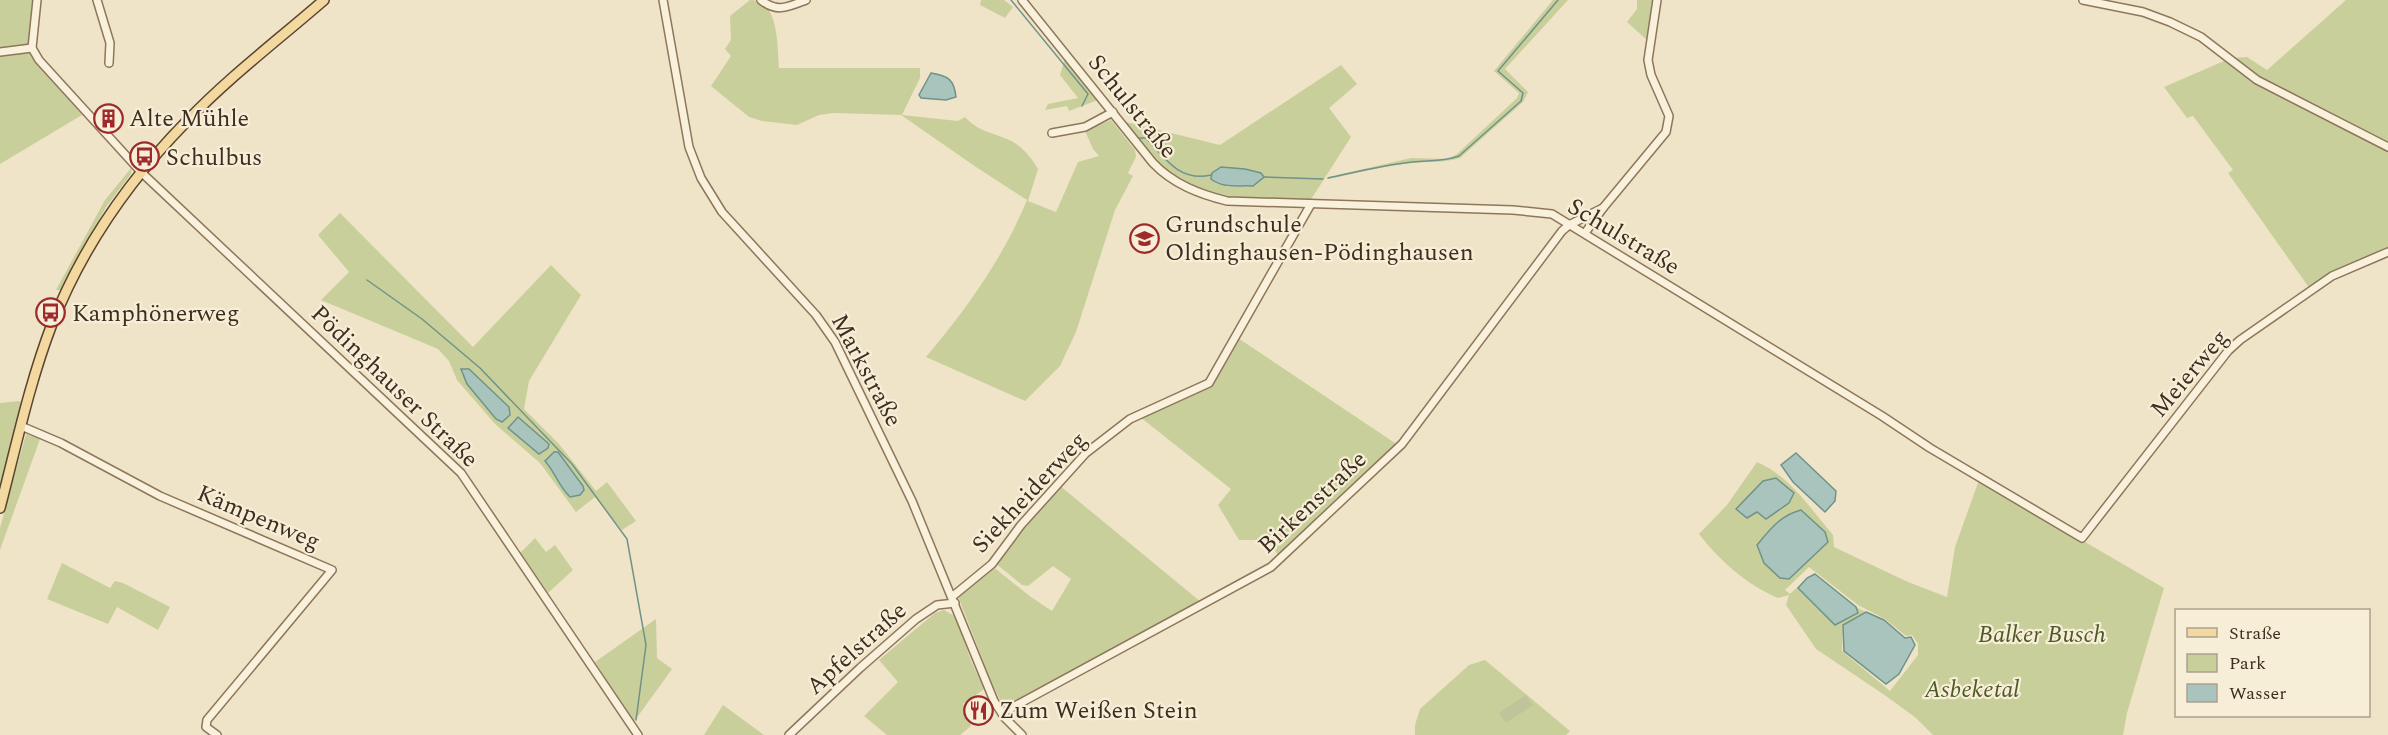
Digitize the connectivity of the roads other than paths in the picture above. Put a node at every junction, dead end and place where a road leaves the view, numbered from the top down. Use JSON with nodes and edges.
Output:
{"nodes":[{"id":1,"x":37,"y":0,"type":"edge"},
{"id":2,"x":97,"y":0,"type":"edge"},
{"id":3,"x":324,"y":0,"type":"edge"},
{"id":4,"x":663,"y":0,"type":"edge"},
{"id":5,"x":761,"y":0,"type":"edge"},
{"id":6,"x":806,"y":0,"type":"edge"},
{"id":7,"x":1022,"y":0,"type":"edge"},
{"id":8,"x":1657,"y":0,"type":"edge"},
{"id":9,"x":2083,"y":0,"type":"edge"},
{"id":10,"x":32,"y":48,"type":"junction"},
{"id":11,"x":0,"y":52,"type":"edge"},
{"id":12,"x":109,"y":63,"type":"dead end"},
{"id":13,"x":1113,"y":112,"type":"junction"},
{"id":14,"x":1052,"y":133,"type":"dead end"},
{"id":15,"x":2388,"y":147,"type":"edge"},
{"id":16,"x":141,"y":172,"type":"junction"},
{"id":17,"x":1311,"y":204,"type":"junction"},
{"id":18,"x":1603,"y":208,"type":"junction"},
{"id":19,"x":1569,"y":225,"type":"junction"},
{"id":20,"x":1585,"y":233,"type":"junction"},
{"id":21,"x":2388,"y":252,"type":"edge"},
{"id":22,"x":21,"y":426,"type":"junction"},
{"id":23,"x":0,"y":508,"type":"edge"},
{"id":24,"x":2082,"y":538,"type":"joint"},
{"id":25,"x":954,"y":599,"type":"junction"},
{"id":26,"x":1002,"y":713,"type":"junction"},
{"id":27,"x":217,"y":735,"type":"edge"},
{"id":28,"x":638,"y":735,"type":"edge"},
{"id":29,"x":789,"y":735,"type":"edge"},
{"id":30,"x":1022,"y":735,"type":"edge"}],
"edges":[{"from":1,"to":10,"type":"street"},
{"from":2,"to":12,"type":"street"},
{"from":3,"to":16,"type":"main road"},
{"from":4,"to":25,"type":"street","name":"Markstraße"},
{"from":5,"to":6,"type":"street"},
{"from":7,"to":13,"type":"street","name":"Schulstraße"},
{"from":8,"to":18,"type":"street"},
{"from":9,"to":15,"type":"street"},
{"from":10,"to":11,"type":"street"},
{"from":10,"to":16,"type":"street","name":"Pödinghauser Straße"},
{"from":13,"to":14,"type":"street"},
{"from":13,"to":17,"type":"street","name":"Schulstraße"},
{"from":16,"to":22,"type":"main road"},
{"from":16,"to":28,"type":"street","name":"Pödinghauser Straße"},
{"from":17,"to":19,"type":"street","name":"Schulstraße"},
{"from":17,"to":25,"type":"street","name":"Siekheiderweg"},
{"from":18,"to":19,"type":"street"},
{"from":18,"to":20,"type":"street"},
{"from":19,"to":20,"type":"street","name":"Schulstraße"},
{"from":19,"to":26,"type":"street","name":"Birkenstraße"},
{"from":20,"to":24,"type":"street","name":"Schulstraße"},
{"from":21,"to":24,"type":"street","name":"Meierweg"},
{"from":22,"to":23,"type":"main road"},
{"from":22,"to":27,"type":"street","name":"Kämpenweg"},
{"from":25,"to":26,"type":"street","name":"Markstraße"},
{"from":25,"to":29,"type":"street","name":"Apfelstraße"},
{"from":26,"to":30,"type":"street","name":"Markstraße"}]}
